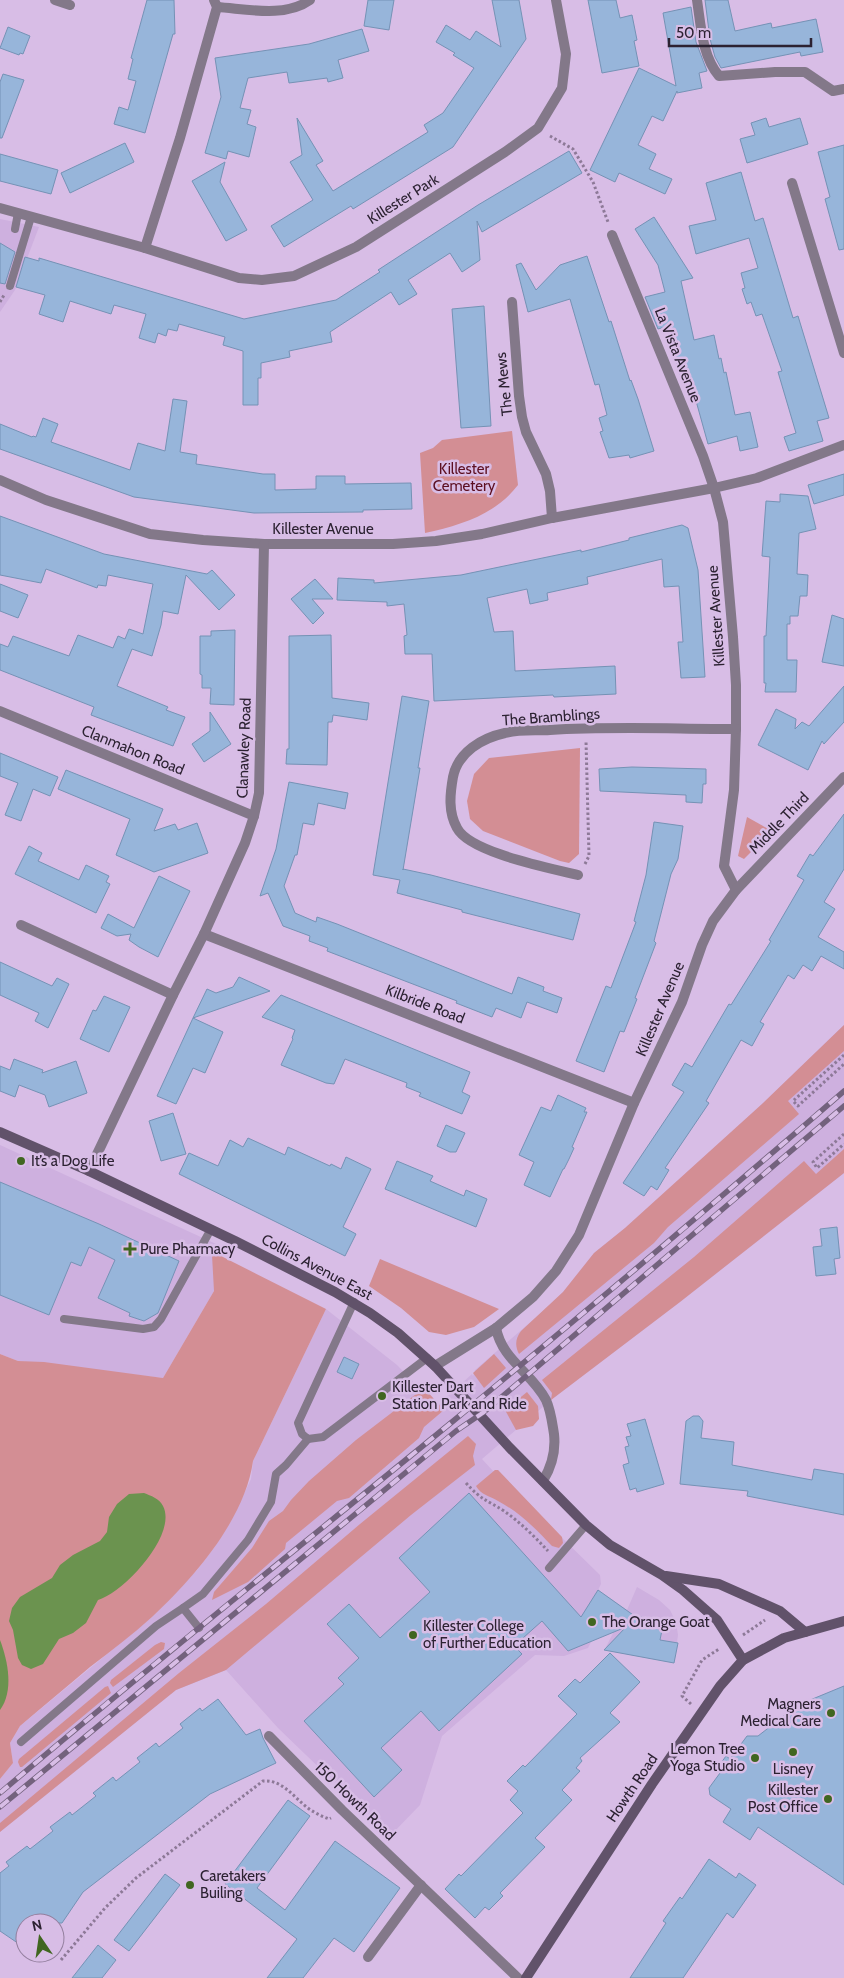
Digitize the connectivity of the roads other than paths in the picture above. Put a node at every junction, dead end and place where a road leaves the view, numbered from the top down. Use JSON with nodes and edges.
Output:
{"nodes":[{"id":1,"x":55,"y":0,"type":"edge"},
{"id":2,"x":310,"y":0,"type":"edge"},
{"id":3,"x":556,"y":0,"type":"edge"},
{"id":4,"x":697,"y":0,"type":"edge"},
{"id":5,"x":216,"y":4,"type":"edge"},
{"id":6,"x":70,"y":5,"type":"dead end"},
{"id":7,"x":844,"y":89,"type":"edge"},
{"id":8,"x":792,"y":183,"type":"dead end"},
{"id":9,"x":0,"y":208,"type":"edge"},
{"id":10,"x":18,"y":213,"type":"junction"},
{"id":11,"x":32,"y":217,"type":"junction"},
{"id":12,"x":15,"y":228,"type":"dead end"},
{"id":13,"x":612,"y":235,"type":"road end"},
{"id":14,"x":145,"y":248,"type":"junction"},
{"id":15,"x":10,"y":286,"type":"dead end"},
{"id":16,"x":512,"y":302,"type":"dead end"},
{"id":17,"x":844,"y":353,"type":"edge"},
{"id":18,"x":844,"y":445,"type":"edge"},
{"id":19,"x":0,"y":480,"type":"edge"},
{"id":20,"x":714,"y":488,"type":"junction"},
{"id":21,"x":552,"y":518,"type":"junction"},
{"id":22,"x":264,"y":544,"type":"junction"},
{"id":23,"x":0,"y":711,"type":"edge"},
{"id":24,"x":736,"y":729,"type":"junction"},
{"id":25,"x":844,"y":777,"type":"edge"},
{"id":26,"x":254,"y":816,"type":"junction"},
{"id":27,"x":578,"y":875,"type":"road end"},
{"id":28,"x":736,"y":890,"type":"junction"},
{"id":29,"x":21,"y":925,"type":"dead end"},
{"id":30,"x":204,"y":934,"type":"junction"},
{"id":31,"x":173,"y":995,"type":"junction"},
{"id":32,"x":634,"y":1103,"type":"junction"},
{"id":33,"x":0,"y":1132,"type":"edge"},
{"id":34,"x":88,"y":1170,"type":"junction"},
{"id":35,"x":211,"y":1229,"type":"junction"},
{"id":36,"x":354,"y":1302,"type":"junction"},
{"id":37,"x":64,"y":1319,"type":"dead end"},
{"id":38,"x":496,"y":1328,"type":"junction"},
{"id":39,"x":427,"y":1358,"type":"junction"},
{"id":40,"x":435,"y":1366,"type":"junction"},
{"id":41,"x":308,"y":1439,"type":"junction"},
{"id":42,"x":543,"y":1481,"type":"junction"},
{"id":43,"x":586,"y":1525,"type":"junction"},
{"id":44,"x":549,"y":1568,"type":"dead end"},
{"id":45,"x":662,"y":1575,"type":"junction"},
{"id":46,"x":183,"y":1608,"type":"junction"},
{"id":47,"x":844,"y":1621,"type":"edge"},
{"id":48,"x":199,"y":1628,"type":"dead end"},
{"id":49,"x":805,"y":1632,"type":"junction"},
{"id":50,"x":743,"y":1660,"type":"junction"},
{"id":51,"x":269,"y":1736,"type":"dead end"},
{"id":52,"x":21,"y":1742,"type":"dead end"},
{"id":53,"x":421,"y":1885,"type":"junction"},
{"id":54,"x":368,"y":1957,"type":"dead end"},
{"id":55,"x":518,"y":1978,"type":"edge"},
{"id":56,"x":526,"y":1978,"type":"edge"}],
"edges":[{"from":1,"to":6,"type":"street"},
{"from":2,"to":5,"type":"street"},
{"from":3,"to":14,"type":"street","name":"Killester Park"},
{"from":4,"to":7,"type":"street"},
{"from":5,"to":14,"type":"street"},
{"from":8,"to":17,"type":"street"},
{"from":9,"to":10,"type":"street","name":"Killester Park"},
{"from":10,"to":11,"type":"street","name":"Killester Park"},
{"from":10,"to":12,"type":"lane"},
{"from":11,"to":14,"type":"street","name":"Killester Park"},
{"from":11,"to":15,"type":"lane"},
{"from":13,"to":20,"type":"street","name":"La Vista Avenue"},
{"from":16,"to":21,"type":"street","name":"The Mews"},
{"from":18,"to":20,"type":"street"},
{"from":19,"to":22,"type":"street","name":"Killester Avenue"},
{"from":20,"to":21,"type":"street","name":"Killester Avenue"},
{"from":20,"to":24,"type":"street","name":"Killester Avenue"},
{"from":21,"to":22,"type":"street","name":"Killester Avenue"},
{"from":22,"to":26,"type":"street","name":"Clanawley Road"},
{"from":23,"to":26,"type":"street","name":"Clanmahon Road"},
{"from":24,"to":27,"type":"street","name":"The Bramblings"},
{"from":24,"to":28,"type":"street","name":"Killester Avenue"},
{"from":25,"to":28,"type":"street","name":"Middle Third"},
{"from":26,"to":30,"type":"street","name":"Clanawley Road"},
{"from":28,"to":32,"type":"street","name":"Killester Avenue"},
{"from":29,"to":31,"type":"street"},
{"from":30,"to":31,"type":"street","name":"Clanawley Road"},
{"from":30,"to":32,"type":"street","name":"Kilbride Road"},
{"from":31,"to":34,"type":"street","name":"Clanawley Road"},
{"from":32,"to":38,"type":"street","name":"Killester Avenue"},
{"from":33,"to":34,"type":"main road","name":"Collins Avenue East"},
{"from":34,"to":35,"type":"main road","name":"Collins Avenue East"},
{"from":35,"to":36,"type":"main road","name":"Collins Avenue East"},
{"from":35,"to":37,"type":"lane"},
{"from":36,"to":39,"type":"main road","name":"Collins Avenue East"},
{"from":36,"to":41,"type":"lane"},
{"from":38,"to":40,"type":"street","name":"Killester Avenue"},
{"from":38,"to":42,"type":"street"},
{"from":39,"to":40,"type":"main road","name":"Collins Avenue East"},
{"from":39,"to":41,"type":"lane"},
{"from":40,"to":42,"type":"main road","name":"Collins Avenue East"},
{"from":41,"to":46,"type":"lane"},
{"from":42,"to":43,"type":"main road","name":"Collins Avenue East"},
{"from":43,"to":44,"type":"lane"},
{"from":43,"to":45,"type":"main road","name":"Collins Avenue East"},
{"from":45,"to":49,"type":"main road","name":"Collins Avenue East"},
{"from":45,"to":50,"type":"main road","name":"Collins Avenue East"},
{"from":46,"to":48,"type":"lane"},
{"from":46,"to":52,"type":"lane"},
{"from":47,"to":49,"type":"main road","name":"Howth Road"},
{"from":49,"to":50,"type":"main road","name":"Howth Road"},
{"from":50,"to":56,"type":"main road","name":"Howth Road"},
{"from":51,"to":53,"type":"street","name":"150 Howth Road"},
{"from":53,"to":54,"type":"street"},
{"from":53,"to":55,"type":"street","name":"150 Howth Road"}]}
